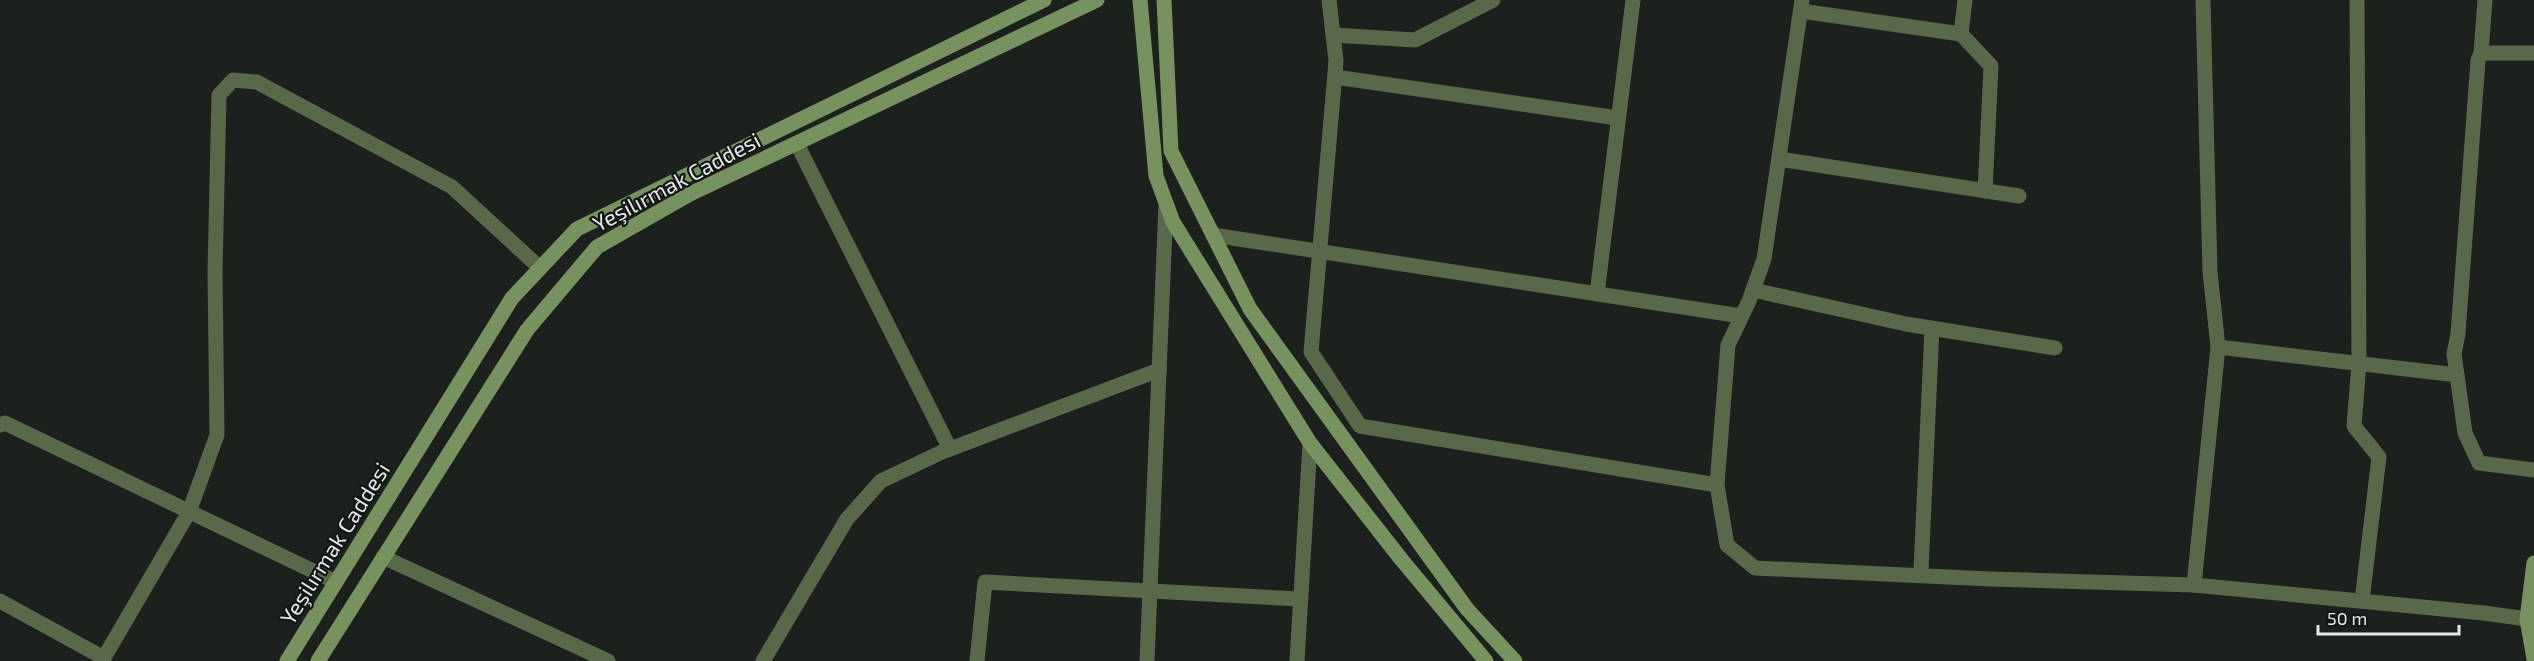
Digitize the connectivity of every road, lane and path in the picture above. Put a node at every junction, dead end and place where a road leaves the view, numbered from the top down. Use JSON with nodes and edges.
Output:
{"nodes":[{"id":1,"x":1044,"y":0,"type":"edge"},
{"id":2,"x":1097,"y":0,"type":"edge"},
{"id":3,"x":1140,"y":0,"type":"edge"},
{"id":4,"x":1164,"y":0,"type":"edge"},
{"id":5,"x":1329,"y":0,"type":"edge"},
{"id":6,"x":1493,"y":0,"type":"edge"},
{"id":7,"x":1633,"y":0,"type":"edge"},
{"id":8,"x":1965,"y":0,"type":"edge"},
{"id":9,"x":2203,"y":0,"type":"edge"},
{"id":10,"x":2357,"y":0,"type":"edge"},
{"id":11,"x":2485,"y":0,"type":"edge"},
{"id":12,"x":1802,"y":6,"type":"edge"},
{"id":13,"x":1961,"y":34,"type":"junction"},
{"id":14,"x":1333,"y":35,"type":"junction"},
{"id":15,"x":2534,"y":52,"type":"edge"},
{"id":16,"x":2481,"y":53,"type":"junction"},
{"id":17,"x":1335,"y":77,"type":"junction"},
{"id":18,"x":1618,"y":118,"type":"junction"},
{"id":19,"x":796,"y":144,"type":"junction"},
{"id":20,"x":1779,"y":159,"type":"junction"},
{"id":21,"x":1985,"y":191,"type":"junction"},
{"id":22,"x":2019,"y":196,"type":"dead end"},
{"id":23,"x":1166,"y":204,"type":"junction"},
{"id":24,"x":1213,"y":235,"type":"junction"},
{"id":25,"x":1320,"y":252,"type":"junction"},
{"id":26,"x":540,"y":268,"type":"junction"},
{"id":27,"x":1752,"y":290,"type":"junction"},
{"id":28,"x":1597,"y":294,"type":"junction"},
{"id":29,"x":1742,"y":316,"type":"junction"},
{"id":30,"x":1932,"y":328,"type":"junction"},
{"id":31,"x":2218,"y":347,"type":"junction"},
{"id":32,"x":2055,"y":348,"type":"dead end"},
{"id":33,"x":2359,"y":364,"type":"junction"},
{"id":34,"x":1159,"y":370,"type":"junction"},
{"id":35,"x":2457,"y":375,"type":"junction"},
{"id":36,"x":0,"y":425,"type":"edge"},
{"id":37,"x":1310,"y":443,"type":"junction"},
{"id":38,"x":950,"y":449,"type":"junction"},
{"id":39,"x":2534,"y":470,"type":"edge"},
{"id":40,"x":1717,"y":485,"type":"junction"},
{"id":41,"x":189,"y":512,"type":"junction"},
{"id":42,"x":383,"y":557,"type":"junction"},
{"id":43,"x":2534,"y":563,"type":"edge"},
{"id":44,"x":1921,"y":570,"type":"dead end"},
{"id":45,"x":336,"y":582,"type":"junction"},
{"id":46,"x":2194,"y":585,"type":"junction"},
{"id":47,"x":1150,"y":591,"type":"junction"},
{"id":48,"x":1299,"y":599,"type":"junction"},
{"id":49,"x":0,"y":601,"type":"edge"},
{"id":50,"x":2362,"y":601,"type":"junction"},
{"id":51,"x":2527,"y":619,"type":"junction"},
{"id":52,"x":577,"y":655,"type":"edge"},
{"id":53,"x":103,"y":659,"type":"edge"},
{"id":54,"x":2534,"y":659,"type":"edge"},
{"id":55,"x":287,"y":661,"type":"edge"},
{"id":56,"x":318,"y":661,"type":"edge"},
{"id":57,"x":608,"y":661,"type":"edge"},
{"id":58,"x":763,"y":661,"type":"edge"},
{"id":59,"x":977,"y":661,"type":"edge"},
{"id":60,"x":1147,"y":661,"type":"edge"},
{"id":61,"x":1297,"y":661,"type":"edge"},
{"id":62,"x":1486,"y":661,"type":"edge"},
{"id":63,"x":1515,"y":661,"type":"edge"}],
"edges":[{"from":1,"to":26,"type":"main road","name":"Yeşilırmak Caddesi"},
{"from":2,"to":19,"type":"main road","name":"Yeşilırmak Caddesi"},
{"from":3,"to":23,"type":"main road"},
{"from":4,"to":24,"type":"main road"},
{"from":5,"to":14,"type":"street"},
{"from":6,"to":14,"type":"street"},
{"from":7,"to":18,"type":"street"},
{"from":8,"to":13,"type":"street"},
{"from":9,"to":31,"type":"street"},
{"from":10,"to":33,"type":"street"},
{"from":11,"to":16,"type":"street"},
{"from":12,"to":13,"type":"street"},
{"from":12,"to":20,"type":"street"},
{"from":13,"to":21,"type":"street"},
{"from":14,"to":17,"type":"street"},
{"from":15,"to":16,"type":"street"},
{"from":16,"to":35,"type":"street"},
{"from":17,"to":18,"type":"street"},
{"from":17,"to":25,"type":"street"},
{"from":18,"to":28,"type":"street"},
{"from":19,"to":38,"type":"street"},
{"from":19,"to":42,"type":"main road","name":"Yeşilırmak Caddesi"},
{"from":20,"to":21,"type":"street"},
{"from":20,"to":27,"type":"street"},
{"from":21,"to":22,"type":"street"},
{"from":23,"to":34,"type":"street"},
{"from":23,"to":37,"type":"main road"},
{"from":24,"to":25,"type":"street"},
{"from":24,"to":63,"type":"main road"},
{"from":25,"to":28,"type":"street"},
{"from":25,"to":40,"type":"street"},
{"from":26,"to":41,"type":"street"},
{"from":26,"to":45,"type":"main road","name":"Yeşilırmak Caddesi"},
{"from":27,"to":29,"type":"street"},
{"from":27,"to":30,"type":"street"},
{"from":28,"to":29,"type":"street"},
{"from":29,"to":40,"type":"street"},
{"from":30,"to":32,"type":"street"},
{"from":30,"to":44,"type":"street"},
{"from":31,"to":33,"type":"street"},
{"from":31,"to":46,"type":"street"},
{"from":33,"to":35,"type":"street"},
{"from":33,"to":50,"type":"street"},
{"from":34,"to":38,"type":"street"},
{"from":34,"to":47,"type":"street"},
{"from":35,"to":39,"type":"street"},
{"from":36,"to":41,"type":"street"},
{"from":37,"to":48,"type":"street"},
{"from":37,"to":62,"type":"main road"},
{"from":38,"to":58,"type":"street"},
{"from":40,"to":46,"type":"street"},
{"from":41,"to":45,"type":"street"},
{"from":41,"to":53,"type":"street"},
{"from":42,"to":52,"type":"street"},
{"from":42,"to":56,"type":"main road","name":"Yeşilırmak Caddesi"},
{"from":43,"to":51,"type":"main road"},
{"from":45,"to":55,"type":"main road","name":"Yeşilırmak Caddesi"},
{"from":46,"to":50,"type":"street"},
{"from":47,"to":48,"type":"street"},
{"from":47,"to":59,"type":"street"},
{"from":47,"to":60,"type":"street"},
{"from":48,"to":61,"type":"street"},
{"from":49,"to":53,"type":"street"},
{"from":50,"to":51,"type":"street"},
{"from":51,"to":54,"type":"main road"},
{"from":52,"to":57,"type":"street"}]}
